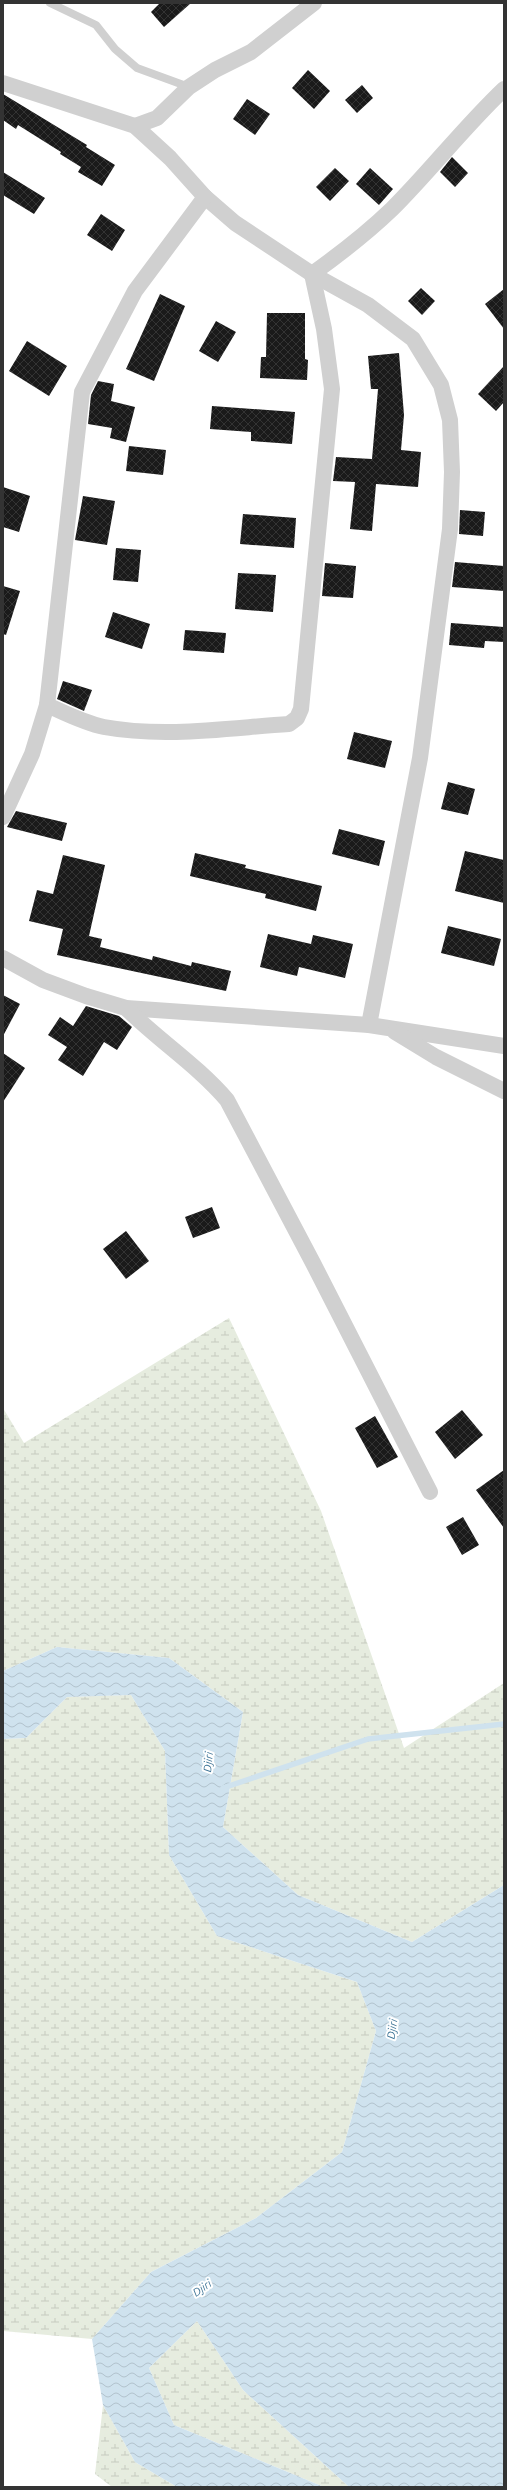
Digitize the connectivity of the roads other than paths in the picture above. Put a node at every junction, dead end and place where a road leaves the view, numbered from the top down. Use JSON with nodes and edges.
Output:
{"nodes":[{"id":1,"x":50,"y":3,"type":"edge"},
{"id":2,"x":314,"y":3,"type":"edge"},
{"id":3,"x":3,"y":83,"type":"edge"},
{"id":4,"x":189,"y":87,"type":"junction"},
{"id":5,"x":504,"y":89,"type":"edge"},
{"id":6,"x":135,"y":126,"type":"junction"},
{"id":7,"x":205,"y":198,"type":"junction"},
{"id":8,"x":312,"y":274,"type":"junction"},
{"id":9,"x":47,"y":705,"type":"junction"},
{"id":10,"x":3,"y":817,"type":"edge"},
{"id":11,"x":3,"y":958,"type":"edge"},
{"id":12,"x":126,"y":1008,"type":"junction"},
{"id":13,"x":369,"y":1025,"type":"junction"},
{"id":14,"x":391,"y":1029,"type":"junction"},
{"id":15,"x":504,"y":1046,"type":"edge"},
{"id":16,"x":504,"y":1091,"type":"edge"},
{"id":17,"x":430,"y":1492,"type":"dead end"}],
"edges":[{"from":1,"to":4,"type":"lane"},
{"from":2,"to":4,"type":"street"},
{"from":3,"to":6,"type":"street"},
{"from":4,"to":6,"type":"street"},
{"from":5,"to":8,"type":"street"},
{"from":6,"to":7,"type":"street"},
{"from":7,"to":8,"type":"street"},
{"from":7,"to":9,"type":"street"},
{"from":8,"to":9,"type":"street"},
{"from":8,"to":13,"type":"street"},
{"from":9,"to":10,"type":"street"},
{"from":11,"to":12,"type":"street"},
{"from":12,"to":13,"type":"street"},
{"from":12,"to":17,"type":"street"},
{"from":13,"to":14,"type":"street"},
{"from":14,"to":15,"type":"street"},
{"from":14,"to":16,"type":"street"}]}
